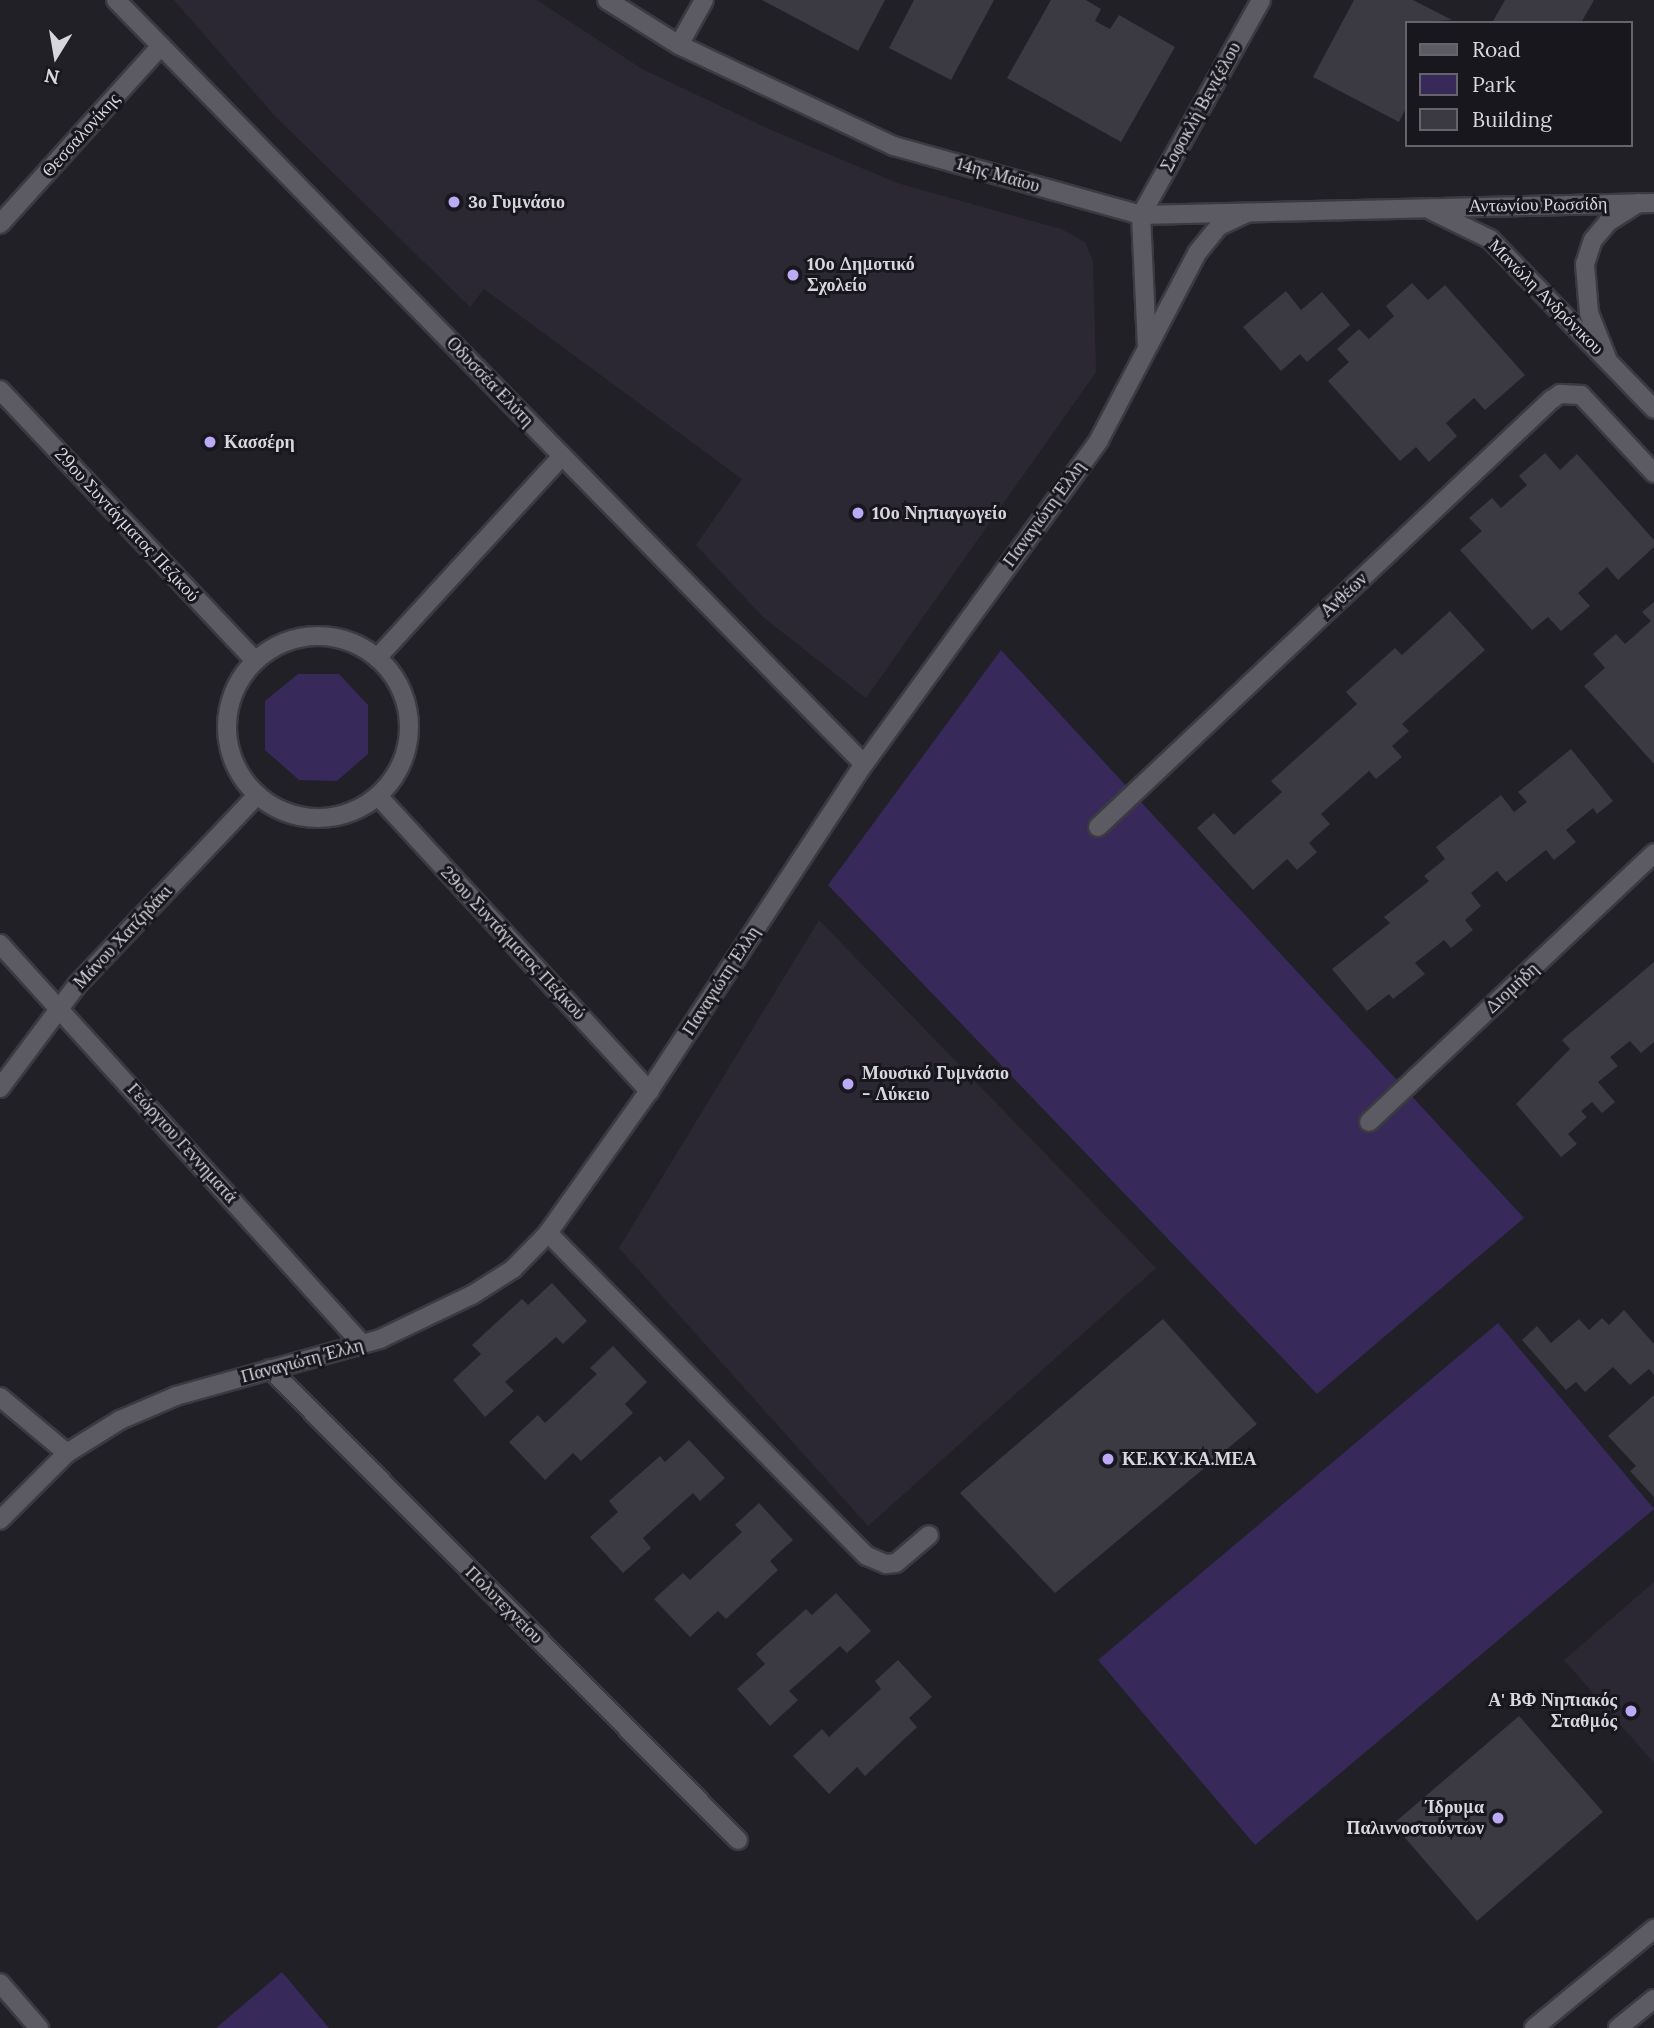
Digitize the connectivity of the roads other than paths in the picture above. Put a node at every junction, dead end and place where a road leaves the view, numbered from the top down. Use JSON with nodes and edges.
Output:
{"nodes":[{"id":1,"x":116,"y":0,"type":"edge"},
{"id":2,"x":607,"y":0,"type":"edge"},
{"id":3,"x":704,"y":0,"type":"edge"},
{"id":4,"x":1261,"y":0,"type":"edge"},
{"id":5,"x":679,"y":45,"type":"junction"},
{"id":6,"x":161,"y":46,"type":"junction"},
{"id":7,"x":1646,"y":203,"type":"edge"},
{"id":8,"x":1422,"y":207,"type":"junction"},
{"id":9,"x":1247,"y":213,"type":"junction"},
{"id":10,"x":1141,"y":215,"type":"junction"},
{"id":11,"x":0,"y":224,"type":"edge"},
{"id":12,"x":1147,"y":351,"type":"junction"},
{"id":13,"x":1607,"y":358,"type":"junction"},
{"id":14,"x":0,"y":390,"type":"edge"},
{"id":15,"x":1654,"y":409,"type":"edge"},
{"id":16,"x":562,"y":456,"type":"junction"},
{"id":17,"x":1654,"y":473,"type":"edge"},
{"id":18,"x":377,"y":658,"type":"junction"},
{"id":19,"x":255,"y":661,"type":"junction"},
{"id":20,"x":864,"y":764,"type":"junction"},
{"id":21,"x":257,"y":795,"type":"junction"},
{"id":22,"x":378,"y":796,"type":"junction"},
{"id":23,"x":1097,"y":827,"type":"dead end"},
{"id":24,"x":1654,"y":853,"type":"edge"},
{"id":25,"x":0,"y":944,"type":"edge"},
{"id":26,"x":60,"y":1006,"type":"junction"},
{"id":27,"x":0,"y":1088,"type":"edge"},
{"id":28,"x":649,"y":1091,"type":"junction"},
{"id":29,"x":1369,"y":1122,"type":"dead end"},
{"id":30,"x":548,"y":1233,"type":"junction"},
{"id":31,"x":362,"y":1344,"type":"junction"},
{"id":32,"x":270,"y":1369,"type":"junction"},
{"id":33,"x":0,"y":1397,"type":"edge"},
{"id":34,"x":66,"y":1453,"type":"junction"},
{"id":35,"x":0,"y":1520,"type":"edge"},
{"id":36,"x":929,"y":1535,"type":"dead end"},
{"id":37,"x":738,"y":1840,"type":"dead end"},
{"id":38,"x":1654,"y":1929,"type":"edge"},
{"id":39,"x":0,"y":1983,"type":"edge"},
{"id":40,"x":1654,"y":1999,"type":"edge"},
{"id":41,"x":39,"y":2028,"type":"edge"},
{"id":42,"x":1534,"y":2028,"type":"edge"},
{"id":43,"x":1618,"y":2028,"type":"edge"}],
"edges":[{"from":1,"to":6,"type":"street","name":"Οδυσσέα Ελύτη"},
{"from":2,"to":5,"type":"street","name":"14ης Μαΐου"},
{"from":3,"to":5,"type":"street"},
{"from":4,"to":10,"type":"street","name":"Σοφοκλή Βενιζέλου"},
{"from":5,"to":10,"type":"street","name":"14ης Μαΐου"},
{"from":6,"to":11,"type":"street","name":"Θεσσαλονίκης"},
{"from":6,"to":16,"type":"street","name":"Οδυσσέα Ελύτη"},
{"from":7,"to":8,"type":"street","name":"Αντωνίου Ρωσσίδη"},
{"from":7,"to":13,"type":"street"},
{"from":8,"to":9,"type":"street","name":"14ης Μαΐου"},
{"from":8,"to":13,"type":"street","name":"Μανώλη Ανδρόνικου"},
{"from":9,"to":10,"type":"street","name":"14ης Μαΐου"},
{"from":9,"to":12,"type":"street","name":"Παναγιώτη Έλλη"},
{"from":10,"to":12,"type":"street"},
{"from":12,"to":20,"type":"street","name":"Παναγιώτη Έλλη"},
{"from":13,"to":15,"type":"street","name":"Μανώλη Ανδρόνικου"},
{"from":14,"to":19,"type":"street","name":"29ου Συντάγματος Πεζικού"},
{"from":16,"to":18,"type":"street"},
{"from":16,"to":20,"type":"street","name":"Οδυσσέα Ελύτη"},
{"from":17,"to":23,"type":"street","name":"Ανθέων"},
{"from":18,"to":19,"type":"street"},
{"from":18,"to":22,"type":"street"},
{"from":19,"to":21,"type":"street"},
{"from":20,"to":28,"type":"street","name":"Παναγιώτη Έλλη"},
{"from":21,"to":22,"type":"street"},
{"from":21,"to":26,"type":"street","name":"Μάνου Χατζηδάκι"},
{"from":22,"to":28,"type":"street","name":"29ου Συντάγματος Πεζικού"},
{"from":24,"to":29,"type":"street","name":"Διομήδη"},
{"from":25,"to":26,"type":"street","name":"Γεώργιου Γεννηματά"},
{"from":26,"to":27,"type":"street","name":"Μάνου Χατζηδάκι"},
{"from":26,"to":31,"type":"street","name":"Γεώργιου Γεννηματά"},
{"from":28,"to":30,"type":"street","name":"Παναγιώτη Έλλη"},
{"from":30,"to":31,"type":"street","name":"Παναγιώτη Έλλη"},
{"from":30,"to":36,"type":"street"},
{"from":31,"to":32,"type":"street","name":"Παναγιώτη Έλλη"},
{"from":32,"to":34,"type":"street","name":"Παναγιώτη Έλλη"},
{"from":32,"to":37,"type":"street","name":"Πολυτεχνείου"},
{"from":33,"to":34,"type":"street"},
{"from":34,"to":35,"type":"street","name":"Παναγιώτη Έλλη"},
{"from":38,"to":42,"type":"street"},
{"from":39,"to":41,"type":"street"},
{"from":40,"to":43,"type":"street"}]}
